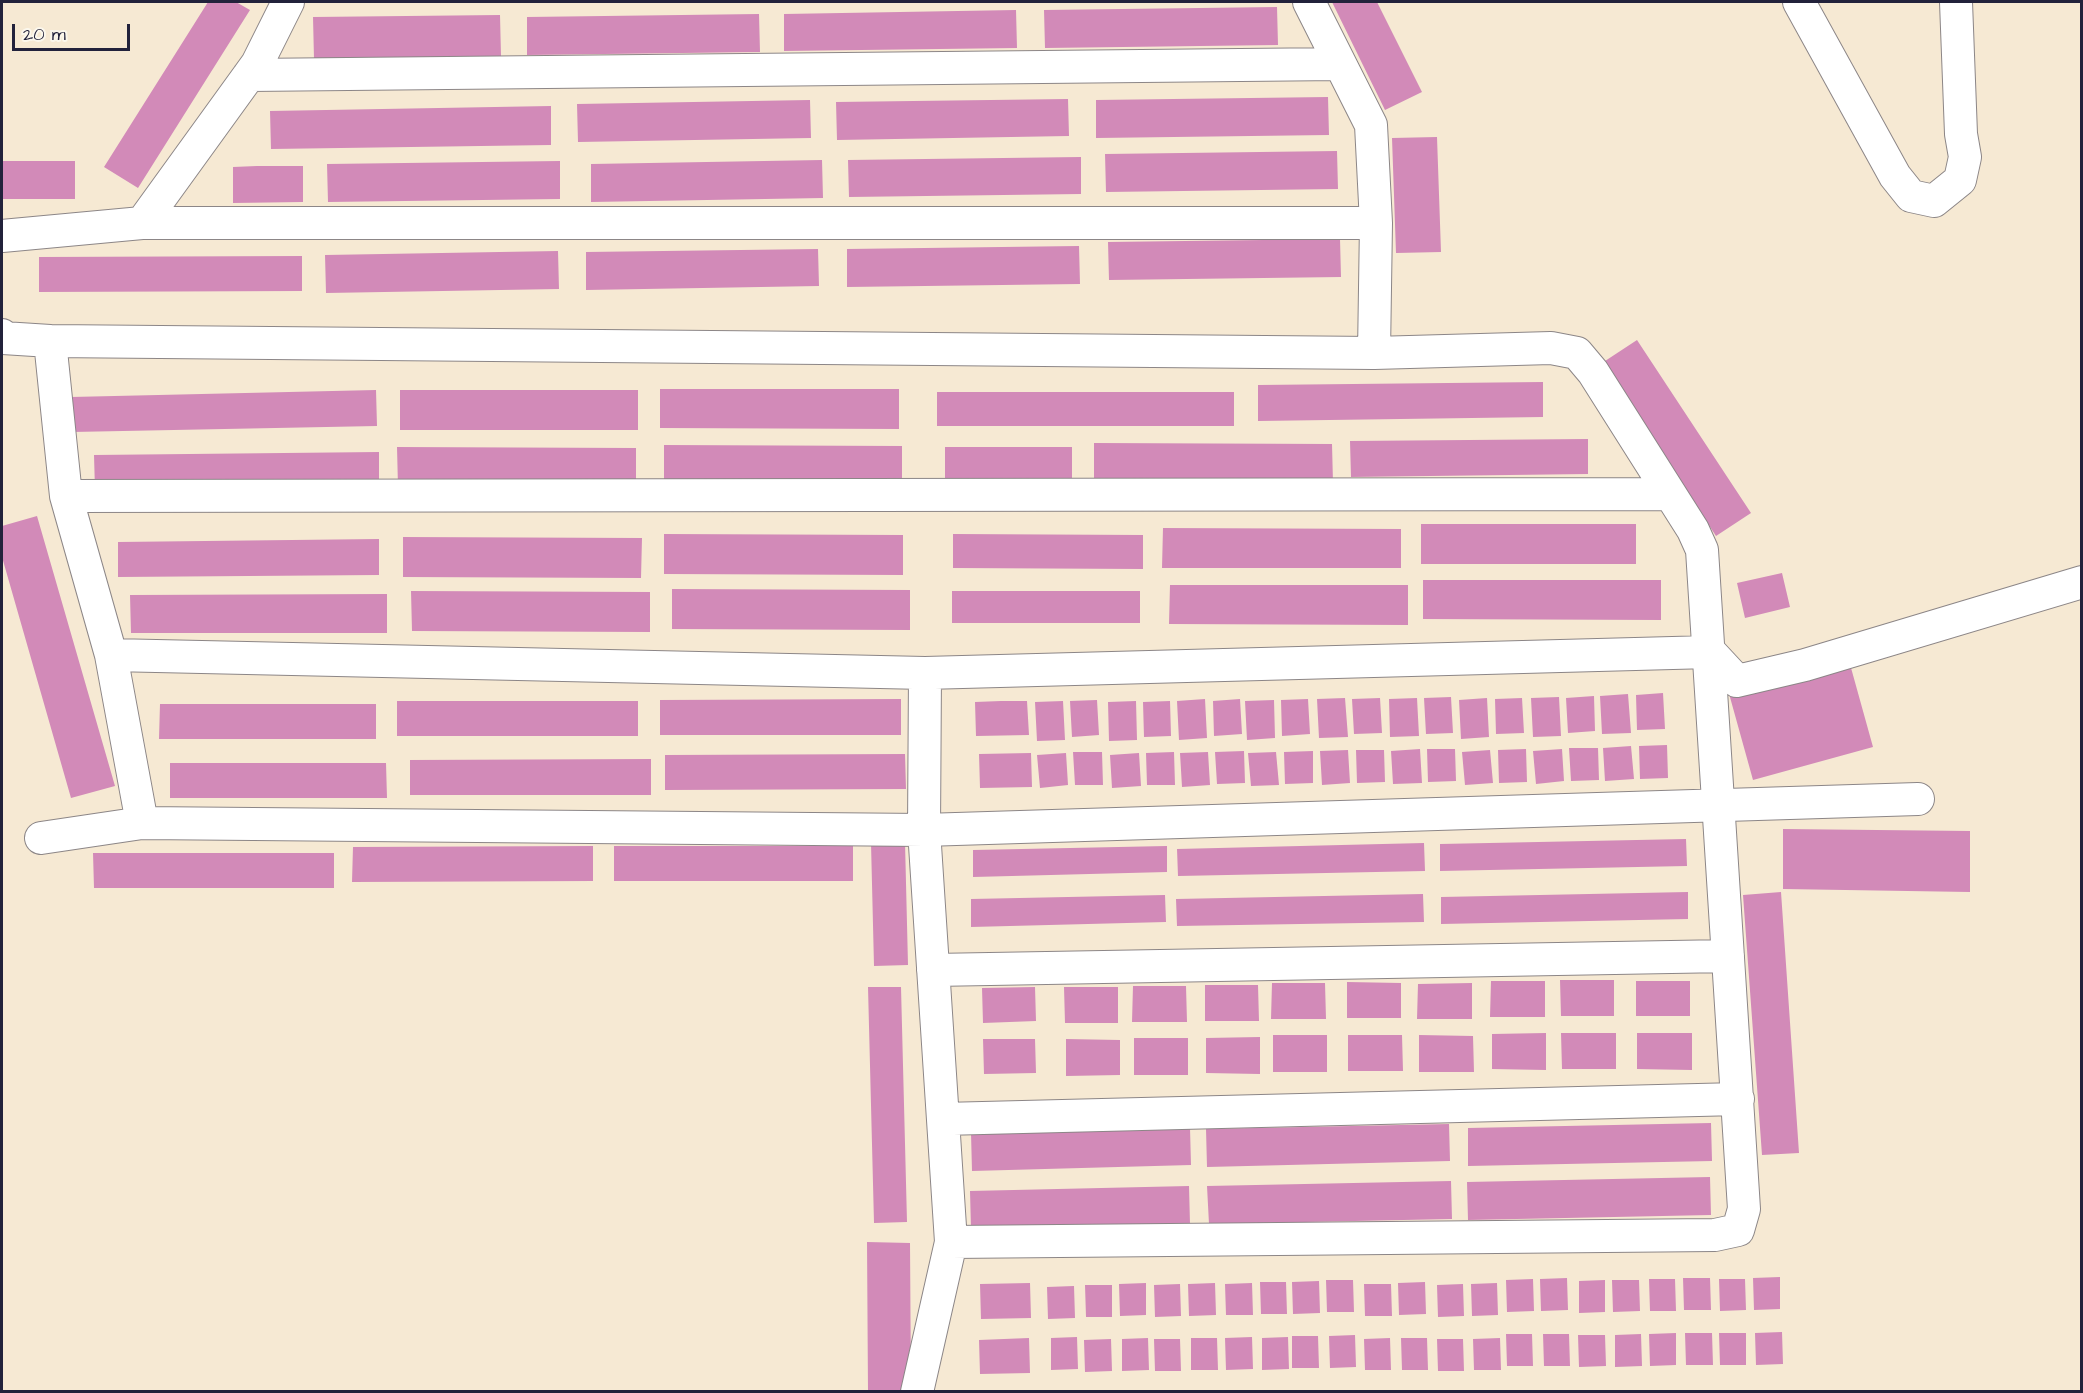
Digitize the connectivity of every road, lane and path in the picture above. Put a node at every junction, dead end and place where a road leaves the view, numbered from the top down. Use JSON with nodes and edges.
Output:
{"nodes":[{"id":1,"x":288,"y":2,"type":"edge"},
{"id":2,"x":1309,"y":2,"type":"edge"},
{"id":3,"x":1799,"y":2,"type":"edge"},
{"id":4,"x":1956,"y":2,"type":"edge"},
{"id":5,"x":1341,"y":64,"type":"junction"},
{"id":6,"x":249,"y":75,"type":"junction"},
{"id":7,"x":142,"y":223,"type":"junction"},
{"id":8,"x":1376,"y":223,"type":"junction"},
{"id":9,"x":2,"y":236,"type":"edge"},
{"id":10,"x":2,"y":335,"type":"edge"},
{"id":11,"x":50,"y":341,"type":"junction"},
{"id":12,"x":1374,"y":353,"type":"junction"},
{"id":13,"x":1670,"y":494,"type":"junction"},
{"id":14,"x":66,"y":496,"type":"junction"},
{"id":15,"x":2082,"y":582,"type":"edge"},
{"id":16,"x":1710,"y":652,"type":"junction"},
{"id":17,"x":111,"y":655,"type":"junction"},
{"id":18,"x":926,"y":673,"type":"junction"},
{"id":19,"x":1918,"y":799,"type":"dead end"},
{"id":20,"x":1719,"y":806,"type":"junction"},
{"id":21,"x":142,"y":823,"type":"junction"},
{"id":22,"x":924,"y":830,"type":"junction"},
{"id":23,"x":41,"y":838,"type":"dead end"},
{"id":24,"x":1728,"y":956,"type":"junction"},
{"id":25,"x":933,"y":970,"type":"junction"},
{"id":26,"x":1738,"y":1099,"type":"junction"},
{"id":27,"x":943,"y":1119,"type":"junction"},
{"id":28,"x":951,"y":1242,"type":"junction"},
{"id":29,"x":917,"y":1392,"type":"edge"}],
"edges":[{"from":1,"to":6,"type":"street"},
{"from":2,"to":5,"type":"street"},
{"from":3,"to":4,"type":"street"},
{"from":5,"to":6,"type":"street"},
{"from":5,"to":8,"type":"street"},
{"from":6,"to":7,"type":"street"},
{"from":7,"to":8,"type":"street"},
{"from":7,"to":9,"type":"street"},
{"from":8,"to":12,"type":"street"},
{"from":10,"to":11,"type":"street"},
{"from":11,"to":12,"type":"street"},
{"from":11,"to":14,"type":"street"},
{"from":12,"to":13,"type":"street"},
{"from":13,"to":14,"type":"street"},
{"from":13,"to":16,"type":"street"},
{"from":14,"to":17,"type":"street"},
{"from":15,"to":16,"type":"street"},
{"from":16,"to":18,"type":"street"},
{"from":16,"to":20,"type":"street"},
{"from":17,"to":18,"type":"street"},
{"from":17,"to":21,"type":"street"},
{"from":18,"to":22,"type":"street"},
{"from":19,"to":20,"type":"street"},
{"from":20,"to":22,"type":"street"},
{"from":20,"to":24,"type":"street"},
{"from":21,"to":22,"type":"street"},
{"from":21,"to":23,"type":"street"},
{"from":22,"to":25,"type":"street"},
{"from":24,"to":25,"type":"street"},
{"from":24,"to":26,"type":"street"},
{"from":25,"to":27,"type":"street"},
{"from":26,"to":27,"type":"street"},
{"from":26,"to":28,"type":"street"},
{"from":27,"to":28,"type":"street"},
{"from":28,"to":29,"type":"street"}]}
